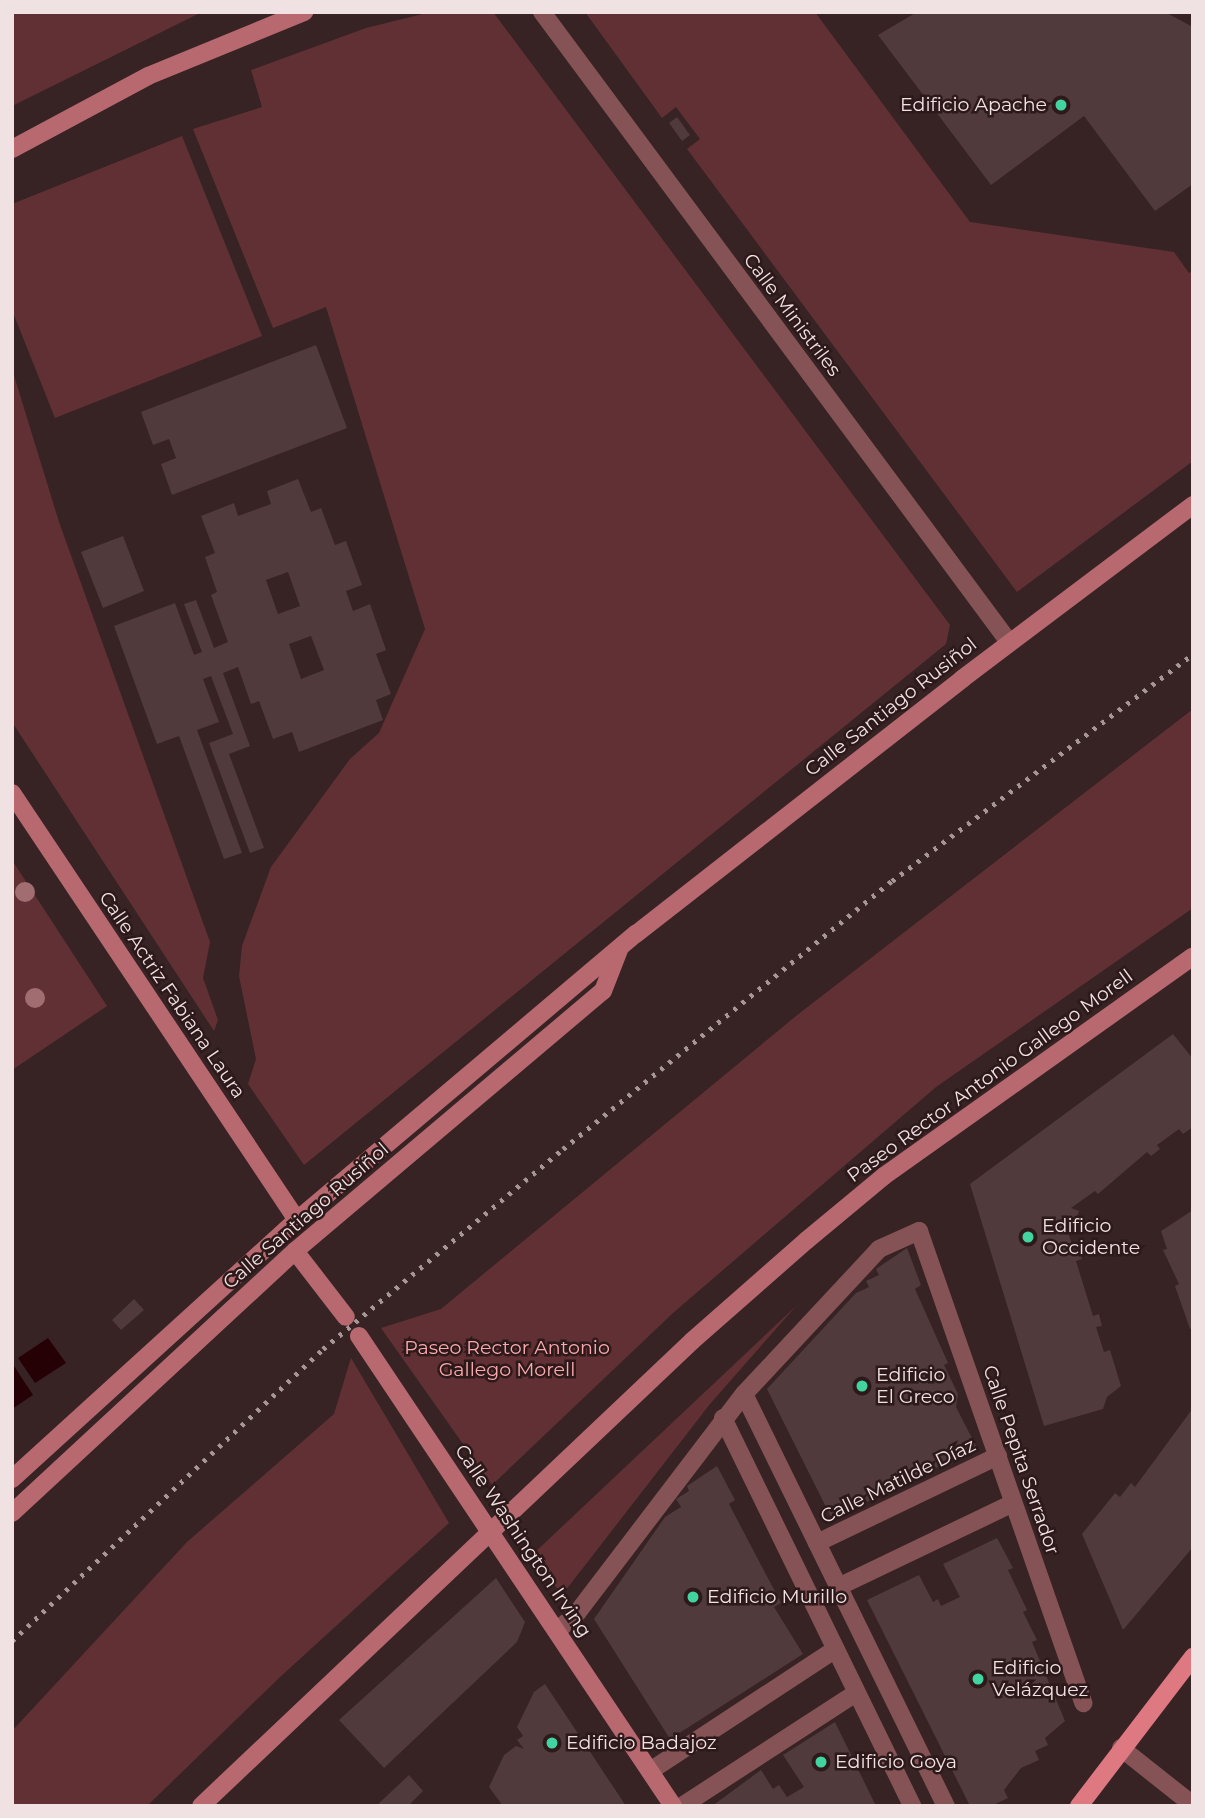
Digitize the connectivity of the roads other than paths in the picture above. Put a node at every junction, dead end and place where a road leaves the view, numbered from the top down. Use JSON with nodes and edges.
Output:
{"nodes":[{"id":1,"x":304,"y":12,"type":"edge"},
{"id":2,"x":541,"y":12,"type":"edge"},
{"id":3,"x":12,"y":149,"type":"edge"},
{"id":4,"x":1193,"y":505,"type":"edge"},
{"id":5,"x":1009,"y":642,"type":"junction"},
{"id":6,"x":12,"y":793,"type":"edge"},
{"id":7,"x":619,"y":949,"type":"junction"},
{"id":8,"x":1191,"y":962,"type":"edge"},
{"id":9,"x":298,"y":1220,"type":"junction"},
{"id":10,"x":295,"y":1251,"type":"junction"},
{"id":11,"x":346,"y":1317,"type":"dead end"},
{"id":12,"x":359,"y":1336,"type":"dead end"},
{"id":13,"x":744,"y":1395,"type":"junction"},
{"id":14,"x":723,"y":1418,"type":"junction"},
{"id":15,"x":998,"y":1456,"type":"junction"},
{"id":16,"x":12,"y":1479,"type":"edge"},
{"id":17,"x":1013,"y":1503,"type":"junction"},
{"id":18,"x":12,"y":1513,"type":"edge"},
{"id":19,"x":491,"y":1530,"type":"junction"},
{"id":20,"x":817,"y":1543,"type":"junction"},
{"id":21,"x":838,"y":1587,"type":"junction"},
{"id":22,"x":558,"y":1631,"type":"junction"},
{"id":23,"x":836,"y":1649,"type":"junction"},
{"id":24,"x":1193,"y":1657,"type":"edge"},
{"id":25,"x":856,"y":1693,"type":"junction"},
{"id":26,"x":1083,"y":1703,"type":"dead end"},
{"id":27,"x":1121,"y":1748,"type":"junction"},
{"id":28,"x":650,"y":1771,"type":"junction"},
{"id":29,"x":1193,"y":1805,"type":"edge"},
{"id":30,"x":201,"y":1806,"type":"edge"},
{"id":31,"x":673,"y":1806,"type":"edge"},
{"id":32,"x":682,"y":1806,"type":"edge"},
{"id":33,"x":912,"y":1806,"type":"edge"},
{"id":34,"x":946,"y":1806,"type":"edge"},
{"id":35,"x":1079,"y":1806,"type":"edge"}],
"edges":[{"from":1,"to":3,"type":"street"},
{"from":2,"to":5,"type":"street","name":"Calle Ministriles"},
{"from":4,"to":5,"type":"street","name":"Calle Santiago Rusiñol"},
{"from":5,"to":7,"type":"street","name":"Calle Santiago Rusiñol"},
{"from":6,"to":9,"type":"street","name":"Calle Actriz Fabiana Laura"},
{"from":7,"to":9,"type":"street","name":"Calle Santiago Rusiñol"},
{"from":7,"to":10,"type":"street","name":"Calle Santiago Rusiñol"},
{"from":8,"to":19,"type":"street","name":"Paseo Rector Antonio Gallego Morell"},
{"from":9,"to":16,"type":"street","name":"Calle Santiago Rusiñol"},
{"from":10,"to":11,"type":"street"},
{"from":10,"to":18,"type":"street","name":"Calle Santiago Rusiñol"},
{"from":12,"to":19,"type":"street","name":"Calle Washington Irving"},
{"from":13,"to":14,"type":"street"},
{"from":13,"to":15,"type":"street","name":"Calle Pepita Serrador"},
{"from":13,"to":20,"type":"street","name":"Calle Matilde Díaz"},
{"from":14,"to":22,"type":"street"},
{"from":14,"to":23,"type":"street"},
{"from":15,"to":17,"type":"street","name":"Calle Pepita Serrador"},
{"from":15,"to":20,"type":"street","name":"Calle Matilde Díaz"},
{"from":17,"to":21,"type":"street"},
{"from":17,"to":26,"type":"street","name":"Calle Pepita Serrador"},
{"from":19,"to":22,"type":"street","name":"Calle Washington Irving"},
{"from":19,"to":30,"type":"street","name":"Paseo Rector Antonio Gallego Morell"},
{"from":20,"to":21,"type":"street","name":"Calle Matilde Díaz"},
{"from":21,"to":34,"type":"street","name":"Calle Matilde Díaz"},
{"from":22,"to":28,"type":"street","name":"Calle Washington Irving"},
{"from":23,"to":25,"type":"street"},
{"from":23,"to":28,"type":"street"},
{"from":24,"to":27,"type":"main road"},
{"from":25,"to":32,"type":"street"},
{"from":25,"to":33,"type":"street"},
{"from":27,"to":29,"type":"street"},
{"from":27,"to":35,"type":"main road"},
{"from":28,"to":31,"type":"street","name":"Calle Washington Irving"}]}
